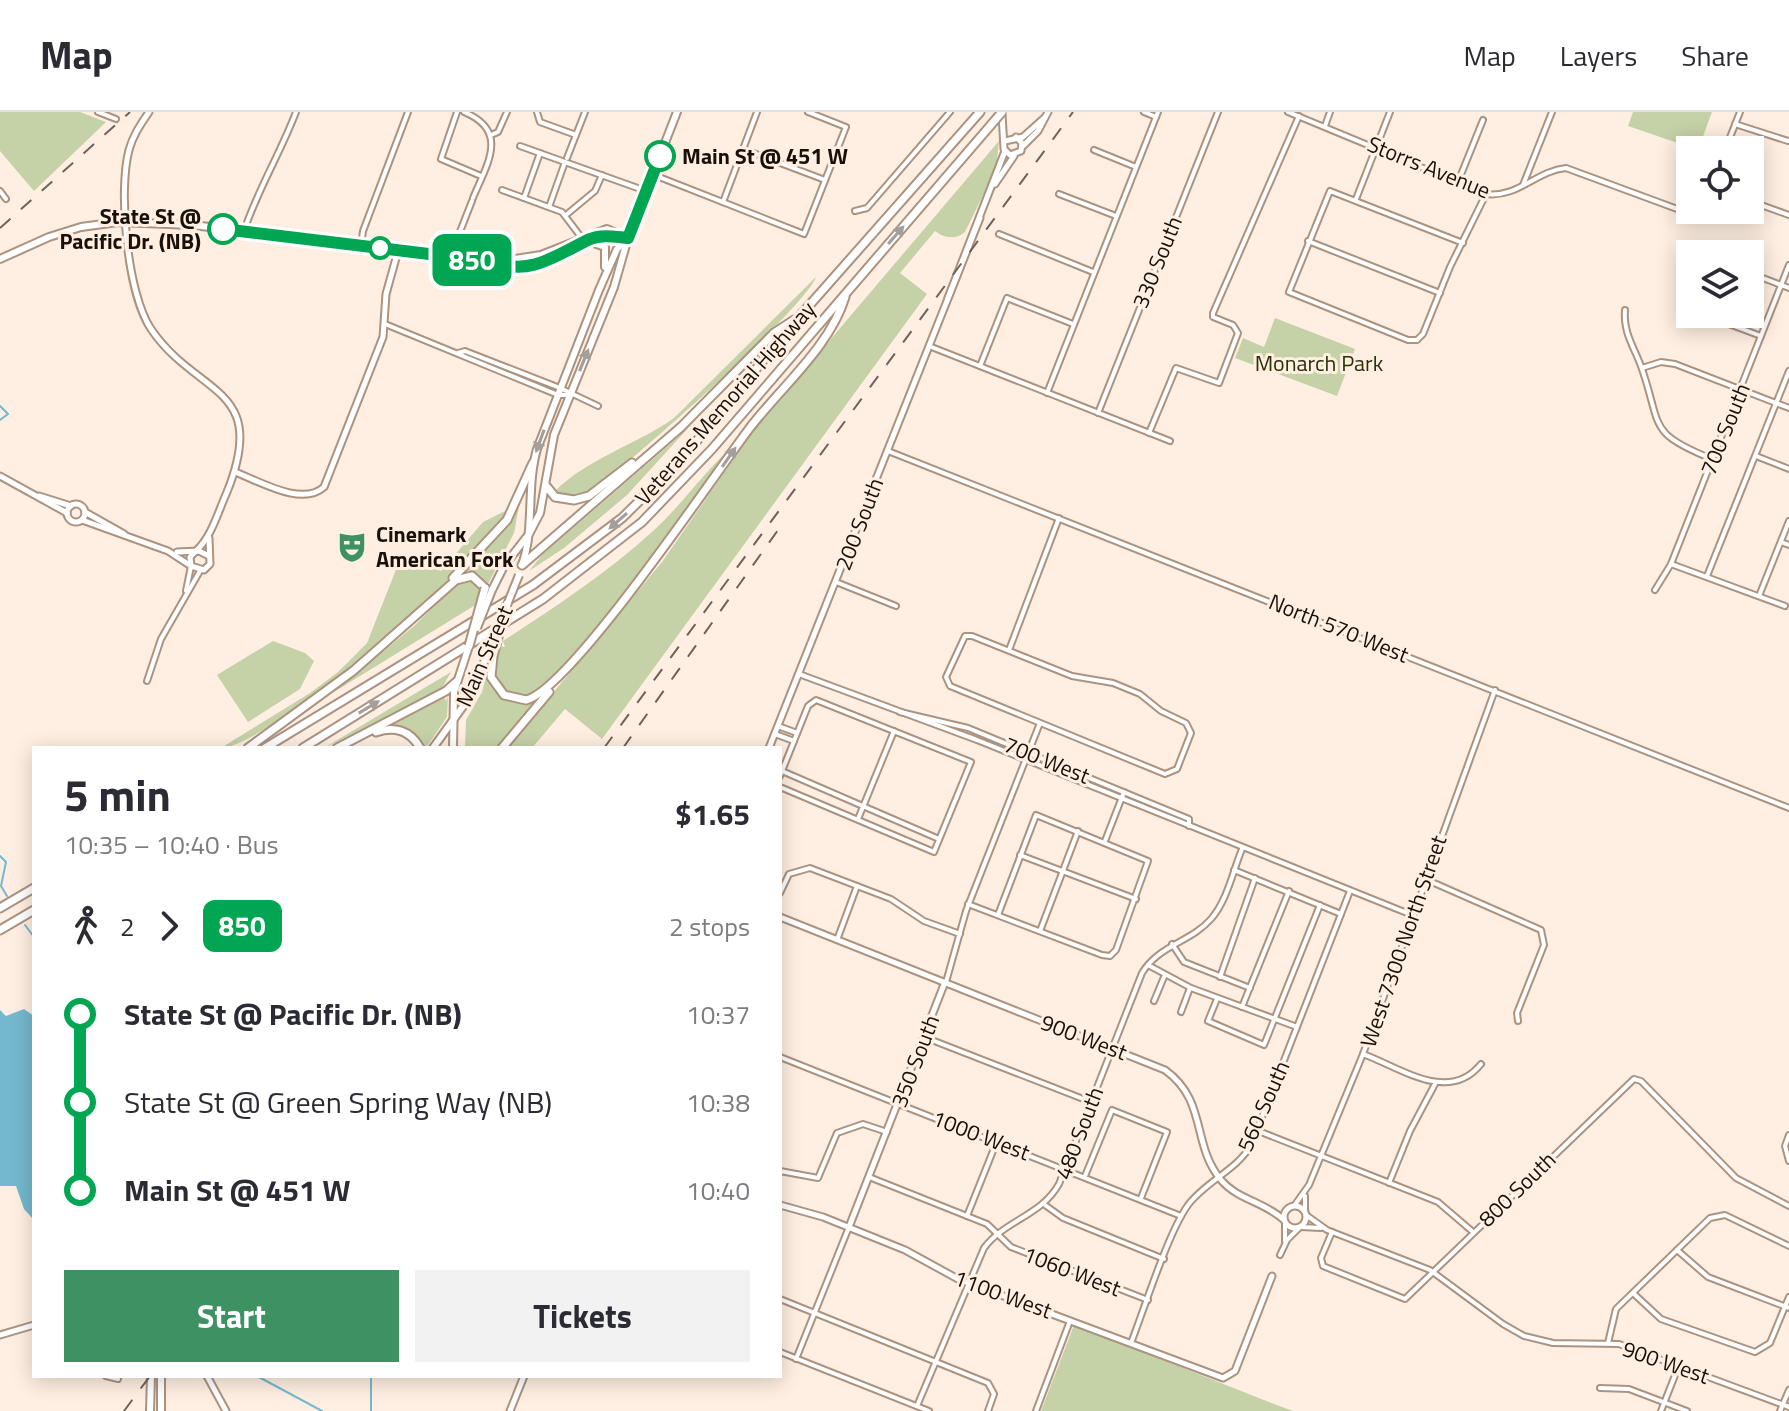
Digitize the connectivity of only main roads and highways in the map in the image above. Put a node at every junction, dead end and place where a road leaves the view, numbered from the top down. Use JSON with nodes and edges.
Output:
{"nodes":[{"id":1,"x":677,"y":112,"type":"edge"},
{"id":2,"x":980,"y":112,"type":"edge"},
{"id":3,"x":1002,"y":112,"type":"edge"},
{"id":4,"x":628,"y":238,"type":"junction"},
{"id":5,"x":582,"y":241,"type":"junction"},
{"id":6,"x":0,"y":259,"type":"edge"},
{"id":7,"x":495,"y":262,"type":"junction"},
{"id":8,"x":599,"y":290,"type":"junction"},
{"id":9,"x":845,"y":295,"type":"junction"},
{"id":10,"x":799,"y":317,"type":"junction"},
{"id":11,"x":661,"y":444,"type":"junction"},
{"id":12,"x":533,"y":463,"type":"junction"},
{"id":13,"x":547,"y":487,"type":"junction"},
{"id":14,"x":529,"y":534,"type":"junction"},
{"id":15,"x":522,"y":565,"type":"junction"},
{"id":16,"x":489,"y":589,"type":"junction"},
{"id":17,"x":435,"y":599,"type":"junction"},
{"id":18,"x":507,"y":604,"type":"joint"},
{"id":19,"x":469,"y":646,"type":"joint"},
{"id":20,"x":489,"y":658,"type":"junction"},
{"id":21,"x":572,"y":660,"type":"junction"},
{"id":22,"x":456,"y":682,"type":"junction"},
{"id":23,"x":453,"y":719,"type":"junction"},
{"id":24,"x":251,"y":746,"type":"edge"},
{"id":25,"x":268,"y":746,"type":"edge"},
{"id":26,"x":306,"y":746,"type":"edge"},
{"id":27,"x":341,"y":746,"type":"edge"},
{"id":28,"x":350,"y":746,"type":"edge"},
{"id":29,"x":418,"y":746,"type":"edge"},
{"id":30,"x":434,"y":746,"type":"edge"},
{"id":31,"x":453,"y":746,"type":"edge"},
{"id":32,"x":504,"y":746,"type":"edge"},
{"id":33,"x":32,"y":889,"type":"edge"},
{"id":34,"x":0,"y":908,"type":"edge"},
{"id":35,"x":32,"y":911,"type":"edge"},
{"id":36,"x":0,"y":930,"type":"edge"},
{"id":37,"x":151,"y":1378,"type":"edge"},
{"id":38,"x":161,"y":1378,"type":"edge"},
{"id":39,"x":150,"y":1411,"type":"edge"},
{"id":40,"x":161,"y":1411,"type":"edge"}],
"edges":[{"from":1,"to":4,"type":"main road","name":"Main Street"},
{"from":2,"to":10,"type":"highway","name":"Veterans Memorial Highway"},
{"from":9,"to":3,"type":"highway","name":"Veterans Memorial Highway","one_way":true,"bridge":true},
{"from":4,"to":5,"type":"main road"},
{"from":4,"to":8,"type":"main road","name":"Main Street"},
{"from":13,"to":4,"type":"main road","name":"Main Street","one_way":true},
{"from":5,"to":7,"type":"main road"},
{"from":5,"to":7,"type":"main road"},
{"from":5,"to":8,"type":"main road"},
{"from":6,"to":7,"type":"main road"},
{"from":8,"to":12,"type":"main road","name":"Main Street","one_way":true},
{"from":21,"to":9,"type":"highway","one_way":true},
{"from":26,"to":9,"type":"highway","name":"Veterans Memorial Highway","one_way":true},
{"from":10,"to":11,"type":"highway"},
{"from":10,"to":25,"type":"highway","name":"Veterans Memorial Highway","one_way":true},
{"from":11,"to":13,"type":"highway"},
{"from":11,"to":15,"type":"highway"},
{"from":12,"to":14,"type":"main road","name":"Main Street"},
{"from":12,"to":17,"type":"highway"},
{"from":13,"to":14,"type":"main road","name":"Main Street"},
{"from":14,"to":15,"type":"main road","name":"Main Street"},
{"from":14,"to":16,"type":"main road","name":"Main Street"},
{"from":15,"to":18,"type":"main road","name":"Main Street","bridge":true},
{"from":16,"to":17,"type":"highway"},
{"from":16,"to":19,"type":"highway","bridge":true},
{"from":17,"to":24,"type":"highway"},
{"from":18,"to":20,"type":"highway","bridge":true},
{"from":19,"to":22,"type":"main road","name":"Main Street"},
{"from":20,"to":21,"type":"highway"},
{"from":20,"to":23,"type":"main road","name":"Main Street"},
{"from":21,"to":32,"type":"highway"},
{"from":22,"to":23,"type":"main road","name":"Main Street"},
{"from":22,"to":27,"type":"highway"},
{"from":23,"to":30,"type":"main road"},
{"from":23,"to":31,"type":"main road"},
{"from":28,"to":29,"type":"highway"},
{"from":33,"to":34,"type":"highway"},
{"from":35,"to":36,"type":"highway"},
{"from":37,"to":39,"type":"main road"},
{"from":38,"to":40,"type":"main road"}]}
